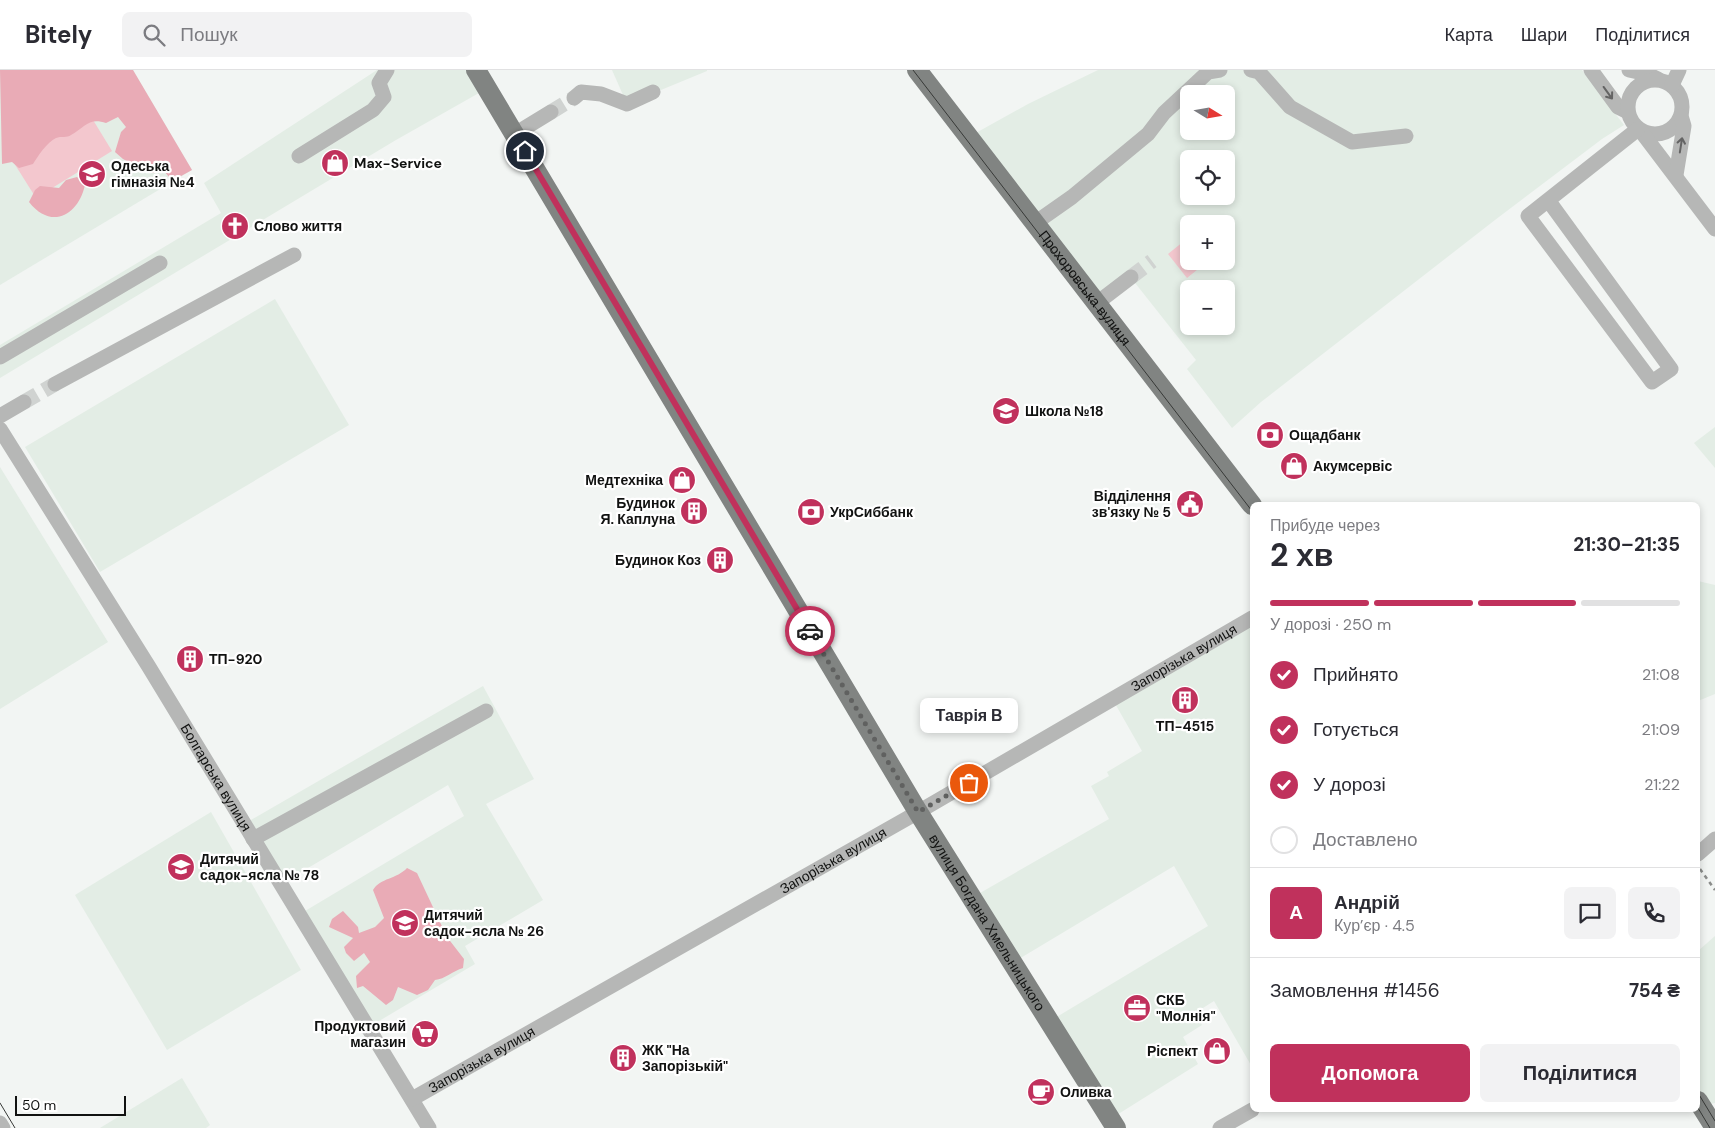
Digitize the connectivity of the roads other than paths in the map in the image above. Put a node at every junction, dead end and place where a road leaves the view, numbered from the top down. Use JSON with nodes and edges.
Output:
{"nodes":[{"id":1,"x":387,"y":70,"type":"edge"},
{"id":2,"x":476,"y":70,"type":"edge"},
{"id":3,"x":917,"y":70,"type":"edge"},
{"id":4,"x":1220,"y":70,"type":"edge"},
{"id":5,"x":1251,"y":70,"type":"edge"},
{"id":6,"x":1591,"y":70,"type":"edge"},
{"id":7,"x":1629,"y":70,"type":"edge"},
{"id":8,"x":1679,"y":70,"type":"edge"},
{"id":9,"x":1658,"y":79,"type":"junction"},
{"id":10,"x":1672,"y":85,"type":"junction"},
{"id":11,"x":653,"y":92,"type":"dead end"},
{"id":12,"x":574,"y":98,"type":"tunnel mouth"},
{"id":13,"x":551,"y":112,"type":"tunnel mouth"},
{"id":14,"x":1628,"y":112,"type":"junction"},
{"id":15,"x":1681,"y":116,"type":"junction"},
{"id":16,"x":1639,"y":129,"type":"junction"},
{"id":17,"x":515,"y":134,"type":"junction"},
{"id":18,"x":1406,"y":136,"type":"dead end"},
{"id":19,"x":298,"y":156,"type":"dead end"},
{"id":20,"x":1676,"y":175,"type":"junction"},
{"id":21,"x":1548,"y":200,"type":"junction"},
{"id":22,"x":1035,"y":223,"type":"junction"},
{"id":23,"x":1715,"y":229,"type":"edge"},
{"id":24,"x":294,"y":255,"type":"dead end"},
{"id":25,"x":160,"y":263,"type":"dead end"},
{"id":26,"x":1131,"y":277,"type":"tunnel mouth"},
{"id":27,"x":1097,"y":303,"type":"junction"},
{"id":28,"x":0,"y":357,"type":"edge"},
{"id":29,"x":55,"y":384,"type":"tunnel mouth"},
{"id":30,"x":24,"y":402,"type":"tunnel mouth"},
{"id":31,"x":0,"y":416,"type":"edge"},
{"id":32,"x":0,"y":429,"type":"edge"},
{"id":33,"x":1250,"y":502,"type":"edge"},
{"id":34,"x":1250,"y":619,"type":"edge"},
{"id":35,"x":486,"y":712,"type":"dead end"},
{"id":36,"x":918,"y":812,"type":"junction"},
{"id":37,"x":253,"y":839,"type":"junction"},
{"id":38,"x":1715,"y":840,"type":"edge"},
{"id":39,"x":1700,"y":852,"type":"edge"},
{"id":40,"x":412,"y":1099,"type":"junction"},
{"id":41,"x":1700,"y":1104,"type":"edge"},
{"id":42,"x":1250,"y":1111,"type":"edge"},
{"id":43,"x":0,"y":1123,"type":"edge"},
{"id":44,"x":3,"y":1128,"type":"edge"},
{"id":45,"x":429,"y":1128,"type":"edge"},
{"id":46,"x":1116,"y":1128,"type":"edge"},
{"id":47,"x":1220,"y":1128,"type":"edge"},
{"id":48,"x":1714,"y":1128,"type":"edge"}],
"edges":[{"from":1,"to":19,"type":"street"},
{"from":2,"to":17,"type":"main road","name":"вулиця Богдана Хмельницького"},
{"from":3,"to":22,"type":"main road","name":"Прохоровська вулиця"},
{"from":4,"to":22,"type":"street"},
{"from":5,"to":18,"type":"street"},
{"from":6,"to":14,"type":"street","one_way":true},
{"from":7,"to":9,"type":"street"},
{"from":8,"to":10,"type":"street"},
{"from":9,"to":10,"type":"street"},
{"from":9,"to":14,"type":"street"},
{"from":10,"to":15,"type":"street"},
{"from":11,"to":12,"type":"street"},
{"from":13,"to":17,"type":"street"},
{"from":14,"to":16,"type":"street"},
{"from":15,"to":16,"type":"street"},
{"from":20,"to":15,"type":"street","one_way":true},
{"from":16,"to":20,"type":"street"},
{"from":16,"to":21,"type":"street"},
{"from":17,"to":36,"type":"main road","name":"вулиця Богдана Хмельницького"},
{"from":20,"to":23,"type":"street"},
{"from":21,"to":21,"type":"street"},
{"from":22,"to":27,"type":"main road","name":"Прохоровська вулиця"},
{"from":24,"to":29,"type":"street"},
{"from":25,"to":28,"type":"street"},
{"from":26,"to":27,"type":"street"},
{"from":27,"to":33,"type":"main road","name":"Прохоровська вулиця"},
{"from":30,"to":31,"type":"street"},
{"from":32,"to":37,"type":"street","name":"Болгарська вулиця"},
{"from":34,"to":36,"type":"street","name":"Запорізька вулиця"},
{"from":35,"to":37,"type":"street"},
{"from":36,"to":40,"type":"street","name":"Запорізька вулиця"},
{"from":36,"to":46,"type":"main road","name":"вулиця Богдана Хмельницького"},
{"from":37,"to":40,"type":"street","name":"Болгарська вулиця"},
{"from":38,"to":39,"type":"street"},
{"from":40,"to":45,"type":"street","name":"Болгарська вулиця"},
{"from":41,"to":48,"type":"main road"},
{"from":42,"to":47,"type":"street"},
{"from":43,"to":44,"type":"street"}]}
